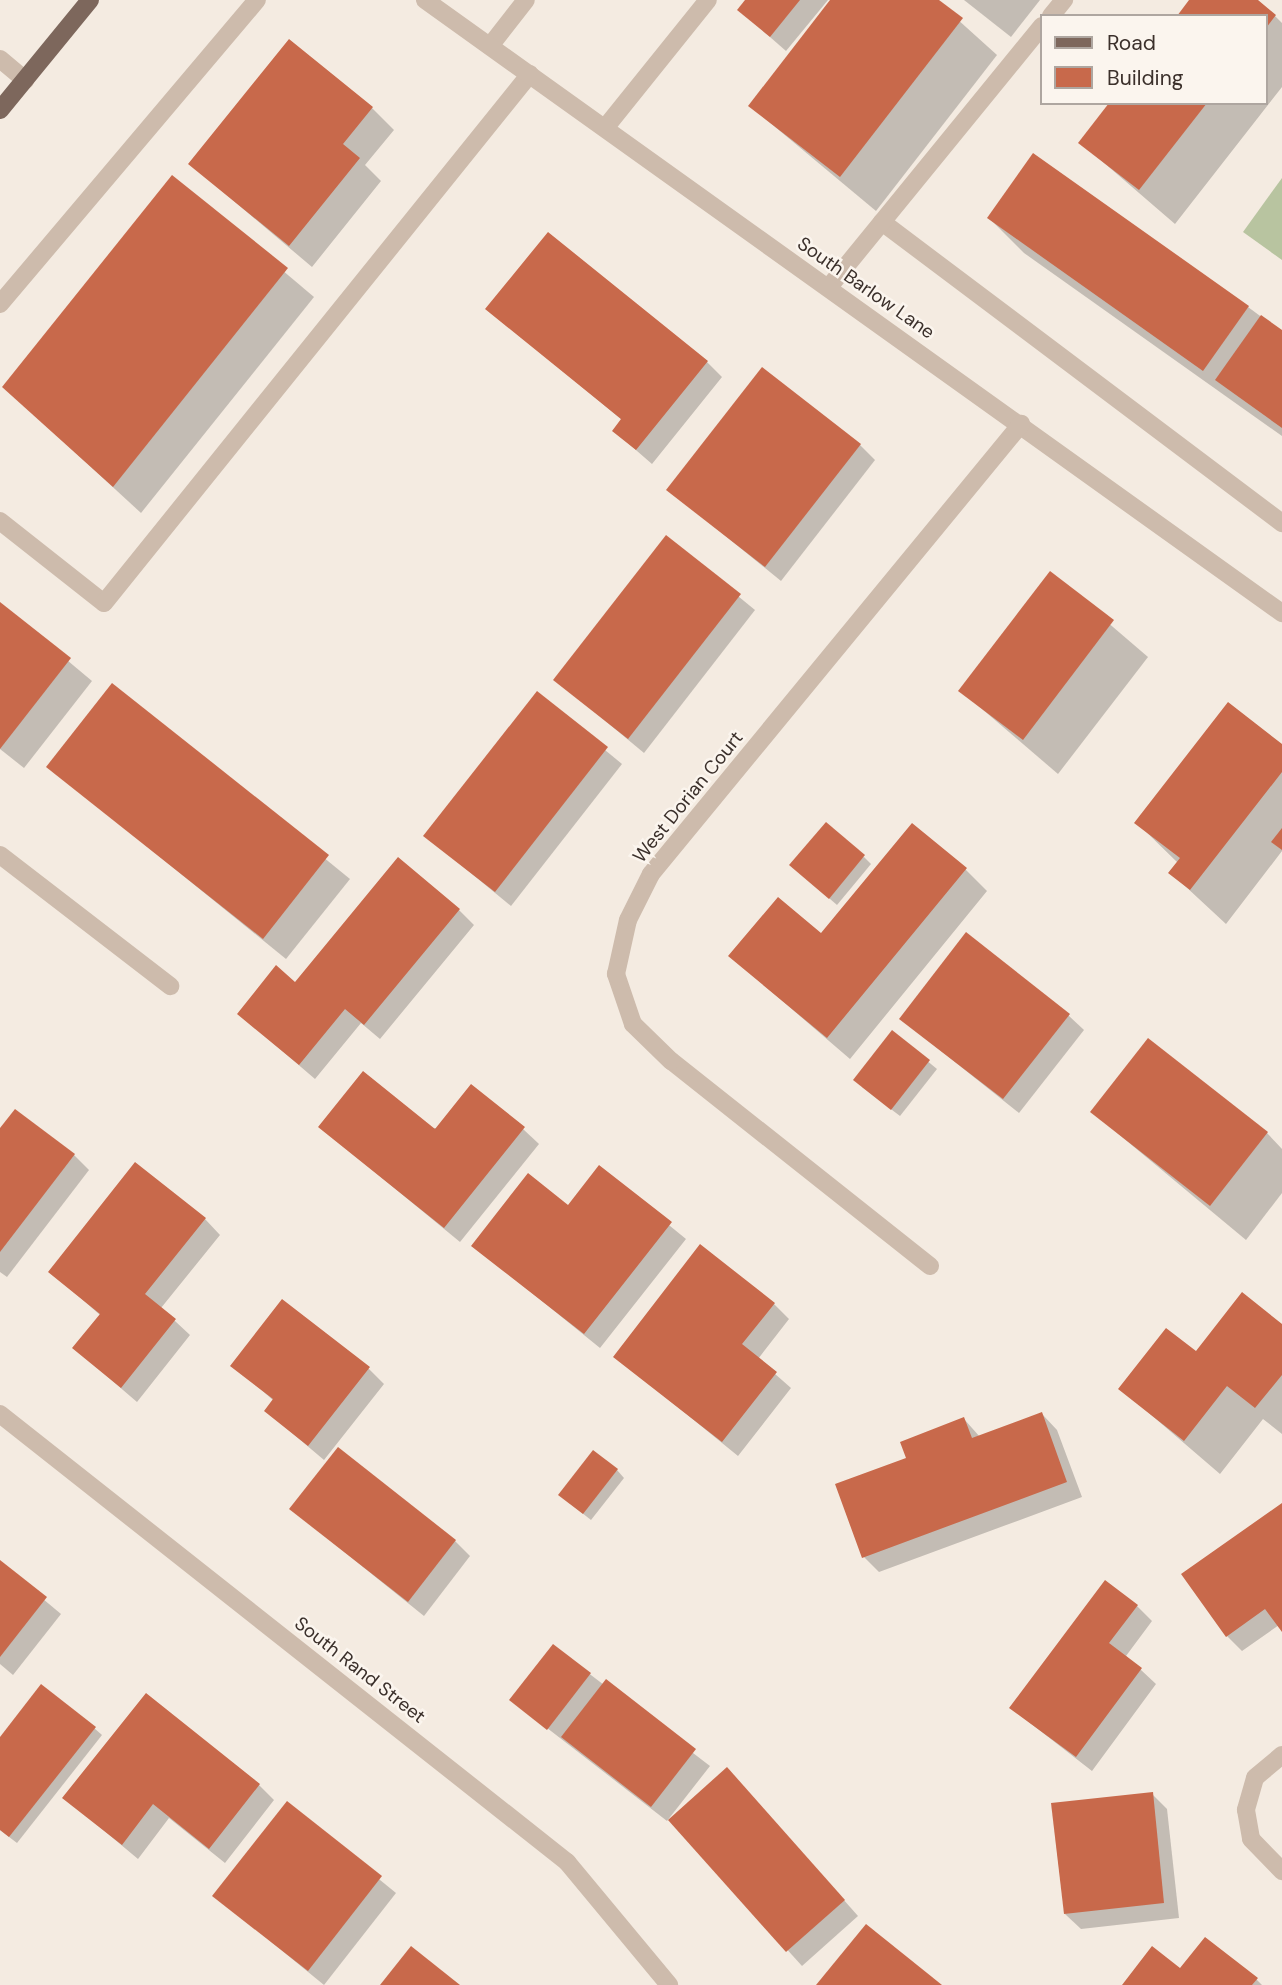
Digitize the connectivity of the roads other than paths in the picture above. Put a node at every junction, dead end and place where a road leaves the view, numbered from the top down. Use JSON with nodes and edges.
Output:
{"nodes":[{"id":1,"x":90,"y":0,"type":"edge"},
{"id":2,"x":257,"y":0,"type":"edge"},
{"id":3,"x":425,"y":0,"type":"edge"},
{"id":4,"x":526,"y":0,"type":"edge"},
{"id":5,"x":708,"y":0,"type":"edge"},
{"id":6,"x":1064,"y":0,"type":"edge"},
{"id":7,"x":1053,"y":14,"type":"edge"},
{"id":8,"x":1040,"y":28,"type":"edge"},
{"id":9,"x":490,"y":46,"type":"junction"},
{"id":10,"x":0,"y":59,"type":"edge"},
{"id":11,"x":530,"y":74,"type":"junction"},
{"id":12,"x":25,"y":80,"type":"junction"},
{"id":13,"x":0,"y":110,"type":"edge"},
{"id":14,"x":605,"y":128,"type":"junction"},
{"id":15,"x":882,"y":222,"type":"junction"},
{"id":16,"x":829,"y":288,"type":"junction"},
{"id":17,"x":0,"y":304,"type":"edge"},
{"id":18,"x":1021,"y":424,"type":"junction"},
{"id":19,"x":0,"y":521,"type":"edge"},
{"id":20,"x":1282,"y":523,"type":"edge"},
{"id":21,"x":1282,"y":612,"type":"edge"},
{"id":22,"x":0,"y":855,"type":"edge"},
{"id":23,"x":170,"y":986,"type":"dead end"},
{"id":24,"x":930,"y":1266,"type":"dead end"},
{"id":25,"x":0,"y":1414,"type":"edge"},
{"id":26,"x":1282,"y":1755,"type":"edge"},
{"id":27,"x":1282,"y":1871,"type":"edge"},
{"id":28,"x":668,"y":1985,"type":"edge"}],
"edges":[{"from":1,"to":12,"type":"main road"},
{"from":2,"to":17,"type":"street"},
{"from":3,"to":9,"type":"street","name":"South Barlow Lane"},
{"from":4,"to":9,"type":"street"},
{"from":5,"to":14,"type":"street"},
{"from":6,"to":7,"type":"street"},
{"from":8,"to":15,"type":"street"},
{"from":9,"to":11,"type":"street","name":"South Barlow Lane"},
{"from":10,"to":12,"type":"street"},
{"from":11,"to":14,"type":"street","name":"South Barlow Lane"},
{"from":11,"to":19,"type":"street"},
{"from":12,"to":13,"type":"main road"},
{"from":14,"to":16,"type":"street","name":"South Barlow Lane"},
{"from":15,"to":16,"type":"street"},
{"from":15,"to":20,"type":"street"},
{"from":16,"to":18,"type":"street","name":"South Barlow Lane"},
{"from":18,"to":21,"type":"street","name":"South Barlow Lane"},
{"from":18,"to":24,"type":"street","name":"West Dorian Court"},
{"from":22,"to":23,"type":"street"},
{"from":25,"to":28,"type":"street","name":"South Rand Street"},
{"from":26,"to":27,"type":"street"}]}
